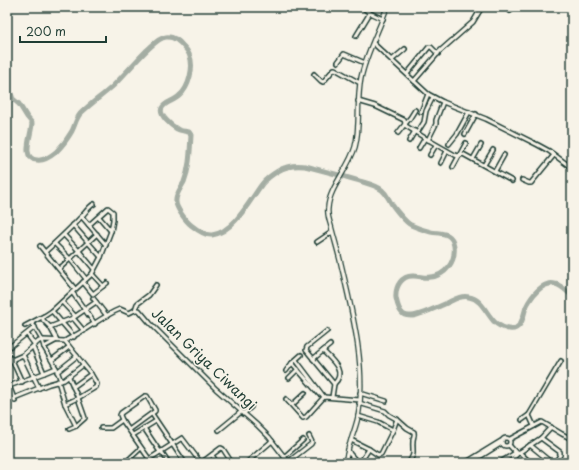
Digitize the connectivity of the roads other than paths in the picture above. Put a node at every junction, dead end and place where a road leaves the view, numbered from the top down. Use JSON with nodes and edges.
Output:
{"nodes":[{"id":1,"x":362,"y":7,"type":"edge"},
{"id":2,"x":387,"y":7,"type":"edge"},
{"id":3,"x":482,"y":7,"type":"edge"},
{"id":4,"x":507,"y":7,"type":"edge"},
{"id":5,"x":570,"y":7,"type":"edge"},
{"id":6,"x":572,"y":9,"type":"edge"},
{"id":7,"x":510,"y":11,"type":"dead end"},
{"id":8,"x":370,"y":13,"type":"junction"},
{"id":9,"x":383,"y":19,"type":"junction"},
{"id":10,"x":356,"y":36,"type":"dead end"},
{"id":11,"x":373,"y":43,"type":"junction"},
{"id":12,"x":405,"y":49,"type":"dead end"},
{"id":13,"x":438,"y":54,"type":"junction"},
{"id":14,"x":392,"y":60,"type":"junction"},
{"id":15,"x":338,"y":62,"type":"dead end"},
{"id":16,"x":365,"y":63,"type":"junction"},
{"id":17,"x":314,"y":74,"type":"dead end"},
{"id":18,"x":407,"y":74,"type":"junction"},
{"id":19,"x":414,"y":81,"type":"junction"},
{"id":20,"x":360,"y":83,"type":"junction"},
{"id":21,"x":428,"y":94,"type":"junction"},
{"id":22,"x":433,"y":96,"type":"junction"},
{"id":23,"x":358,"y":101,"type":"junction"},
{"id":24,"x":443,"y":102,"type":"junction"},
{"id":25,"x":415,"y":110,"type":"dead end"},
{"id":26,"x":420,"y":112,"type":"dead end"},
{"id":27,"x":469,"y":112,"type":"junction"},
{"id":28,"x":476,"y":114,"type":"junction"},
{"id":29,"x":405,"y":124,"type":"junction"},
{"id":30,"x":416,"y":132,"type":"junction"},
{"id":31,"x":398,"y":133,"type":"dead end"},
{"id":32,"x":465,"y":134,"type":"dead end"},
{"id":33,"x":426,"y":139,"type":"junction"},
{"id":34,"x":409,"y":141,"type":"dead end"},
{"id":35,"x":466,"y":143,"type":"dead end"},
{"id":36,"x":448,"y":144,"type":"dead end"},
{"id":37,"x":436,"y":145,"type":"junction"},
{"id":38,"x":481,"y":145,"type":"dead end"},
{"id":39,"x":420,"y":148,"type":"dead end"},
{"id":40,"x":493,"y":150,"type":"dead end"},
{"id":41,"x":448,"y":151,"type":"junction"},
{"id":42,"x":430,"y":155,"type":"dead end"},
{"id":43,"x":554,"y":155,"type":"junction"},
{"id":44,"x":459,"y":156,"type":"junction"},
{"id":45,"x":504,"y":156,"type":"dead end"},
{"id":46,"x":473,"y":160,"type":"junction"},
{"id":47,"x":441,"y":163,"type":"dead end"},
{"id":48,"x":484,"y":165,"type":"junction"},
{"id":49,"x":453,"y":168,"type":"dead end"},
{"id":50,"x":572,"y":168,"type":"edge"},
{"id":51,"x":495,"y":171,"type":"junction"},
{"id":52,"x":522,"y":180,"type":"dead end"},
{"id":53,"x":512,"y":181,"type":"dead end"},
{"id":54,"x":94,"y":204,"type":"dead end"},
{"id":55,"x":82,"y":217,"type":"junction"},
{"id":56,"x":99,"y":217,"type":"junction"},
{"id":57,"x":114,"y":220,"type":"junction"},
{"id":58,"x":73,"y":225,"type":"junction"},
{"id":59,"x":89,"y":225,"type":"junction"},
{"id":60,"x":107,"y":226,"type":"junction"},
{"id":61,"x":111,"y":231,"type":"junction"},
{"id":62,"x":332,"y":232,"type":"junction"},
{"id":63,"x":97,"y":234,"type":"junction"},
{"id":64,"x":64,"y":235,"type":"junction"},
{"id":65,"x":317,"y":242,"type":"dead end"},
{"id":66,"x":88,"y":243,"type":"junction"},
{"id":67,"x":55,"y":244,"type":"junction"},
{"id":68,"x":106,"y":245,"type":"junction"},
{"id":69,"x":40,"y":246,"type":"dead end"},
{"id":70,"x":79,"y":251,"type":"junction"},
{"id":71,"x":45,"y":252,"type":"junction"},
{"id":72,"x":101,"y":257,"type":"junction"},
{"id":73,"x":70,"y":259,"type":"junction"},
{"id":74,"x":59,"y":269,"type":"junction"},
{"id":75,"x":94,"y":269,"type":"junction"},
{"id":76,"x":92,"y":274,"type":"junction"},
{"id":77,"x":86,"y":279,"type":"junction"},
{"id":78,"x":83,"y":282,"type":"junction"},
{"id":79,"x":107,"y":283,"type":"dead end"},
{"id":80,"x":156,"y":285,"type":"dead end"},
{"id":81,"x":103,"y":286,"type":"junction"},
{"id":82,"x":75,"y":289,"type":"junction"},
{"id":83,"x":72,"y":292,"type":"junction"},
{"id":84,"x":93,"y":298,"type":"dead end"},
{"id":85,"x":62,"y":302,"type":"junction"},
{"id":86,"x":96,"y":302,"type":"junction"},
{"id":87,"x":85,"y":310,"type":"junction"},
{"id":88,"x":135,"y":310,"type":"junction"},
{"id":89,"x":52,"y":311,"type":"junction"},
{"id":90,"x":44,"y":316,"type":"junction"},
{"id":91,"x":107,"y":316,"type":"junction"},
{"id":92,"x":74,"y":317,"type":"junction"},
{"id":93,"x":62,"y":322,"type":"junction"},
{"id":94,"x":32,"y":323,"type":"junction"},
{"id":95,"x":95,"y":324,"type":"junction"},
{"id":96,"x":25,"y":326,"type":"dead end"},
{"id":97,"x":50,"y":326,"type":"junction"},
{"id":98,"x":35,"y":328,"type":"junction"},
{"id":99,"x":84,"y":331,"type":"junction"},
{"id":100,"x":327,"y":331,"type":"dead end"},
{"id":101,"x":27,"y":334,"type":"junction"},
{"id":102,"x":74,"y":337,"type":"junction"},
{"id":103,"x":42,"y":340,"type":"junction"},
{"id":104,"x":57,"y":340,"type":"junction"},
{"id":105,"x":64,"y":341,"type":"junction"},
{"id":106,"x":7,"y":343,"type":"edge"},
{"id":107,"x":330,"y":345,"type":"dead end"},
{"id":108,"x":34,"y":346,"type":"junction"},
{"id":109,"x":44,"y":347,"type":"junction"},
{"id":110,"x":69,"y":347,"type":"junction"},
{"id":111,"x":8,"y":348,"type":"edge"},
{"id":112,"x":323,"y":351,"type":"junction"},
{"id":113,"x":7,"y":355,"type":"edge"},
{"id":114,"x":23,"y":355,"type":"junction"},
{"id":115,"x":301,"y":355,"type":"dead end"},
{"id":116,"x":77,"y":356,"type":"junction"},
{"id":117,"x":313,"y":359,"type":"junction"},
{"id":118,"x":12,"y":360,"type":"junction"},
{"id":119,"x":52,"y":360,"type":"junction"},
{"id":120,"x":296,"y":360,"type":"junction"},
{"id":121,"x":561,"y":361,"type":"dead end"},
{"id":122,"x":7,"y":362,"type":"edge"},
{"id":123,"x":292,"y":363,"type":"junction"},
{"id":124,"x":83,"y":365,"type":"junction"},
{"id":125,"x":298,"y":369,"type":"junction"},
{"id":126,"x":56,"y":370,"type":"junction"},
{"id":127,"x":286,"y":371,"type":"dead end"},
{"id":128,"x":44,"y":373,"type":"junction"},
{"id":129,"x":91,"y":374,"type":"junction"},
{"id":130,"x":34,"y":377,"type":"junction"},
{"id":131,"x":68,"y":377,"type":"junction"},
{"id":132,"x":289,"y":378,"type":"dead end"},
{"id":133,"x":7,"y":380,"type":"edge"},
{"id":134,"x":59,"y":381,"type":"junction"},
{"id":135,"x":22,"y":382,"type":"junction"},
{"id":136,"x":334,"y":384,"type":"junction"},
{"id":137,"x":9,"y":386,"type":"junction"},
{"id":138,"x":73,"y":387,"type":"junction"},
{"id":139,"x":39,"y":388,"type":"junction"},
{"id":140,"x":305,"y":393,"type":"dead end"},
{"id":141,"x":360,"y":393,"type":"junction"},
{"id":142,"x":332,"y":397,"type":"junction"},
{"id":143,"x":78,"y":398,"type":"junction"},
{"id":144,"x":324,"y":398,"type":"junction"},
{"id":145,"x":286,"y":399,"type":"dead end"},
{"id":146,"x":359,"y":401,"type":"junction"},
{"id":147,"x":386,"y":402,"type":"dead end"},
{"id":148,"x":65,"y":404,"type":"junction"},
{"id":149,"x":292,"y":405,"type":"junction"},
{"id":150,"x":251,"y":407,"type":"dead end"},
{"id":151,"x":242,"y":413,"type":"junction"},
{"id":152,"x":152,"y":414,"type":"junction"},
{"id":153,"x":529,"y":415,"type":"junction"},
{"id":154,"x":358,"y":416,"type":"junction"},
{"id":155,"x":397,"y":419,"type":"junction"},
{"id":156,"x":122,"y":420,"type":"junction"},
{"id":157,"x":522,"y":420,"type":"dead end"},
{"id":158,"x":156,"y":421,"type":"junction"},
{"id":159,"x":76,"y":426,"type":"junction"},
{"id":160,"x":534,"y":426,"type":"junction"},
{"id":161,"x":551,"y":427,"type":"junction"},
{"id":162,"x":101,"y":428,"type":"dead end"},
{"id":163,"x":144,"y":428,"type":"junction"},
{"id":164,"x":68,"y":430,"type":"dead end"},
{"id":165,"x":129,"y":430,"type":"junction"},
{"id":166,"x":219,"y":430,"type":"dead end"},
{"id":167,"x":393,"y":430,"type":"junction"},
{"id":168,"x":132,"y":435,"type":"junction"},
{"id":169,"x":309,"y":436,"type":"dead end"},
{"id":170,"x":541,"y":438,"type":"junction"},
{"id":171,"x":510,"y":439,"type":"junction"},
{"id":172,"x":572,"y":439,"type":"edge"},
{"id":173,"x":302,"y":440,"type":"dead end"},
{"id":174,"x":351,"y":440,"type":"junction"},
{"id":175,"x":272,"y":441,"type":"junction"},
{"id":176,"x":502,"y":442,"type":"junction"},
{"id":177,"x":172,"y":444,"type":"junction"},
{"id":178,"x":508,"y":445,"type":"junction"},
{"id":179,"x":530,"y":445,"type":"junction"},
{"id":180,"x":141,"y":448,"type":"junction"},
{"id":181,"x":348,"y":449,"type":"junction"},
{"id":182,"x":369,"y":449,"type":"junction"},
{"id":183,"x":161,"y":451,"type":"junction"},
{"id":184,"x":517,"y":453,"type":"junction"},
{"id":185,"x":212,"y":455,"type":"junction"},
{"id":186,"x":284,"y":457,"type":"junction"},
{"id":187,"x":572,"y":458,"type":"edge"},
{"id":188,"x":149,"y":459,"type":"junction"},
{"id":189,"x":200,"y":462,"type":"edge"},
{"id":190,"x":287,"y":462,"type":"edge"},
{"id":191,"x":125,"y":463,"type":"edge"},
{"id":192,"x":143,"y":463,"type":"edge"},
{"id":193,"x":152,"y":463,"type":"edge"},
{"id":194,"x":169,"y":463,"type":"edge"},
{"id":195,"x":185,"y":463,"type":"edge"},
{"id":196,"x":194,"y":463,"type":"edge"},
{"id":197,"x":217,"y":463,"type":"edge"},
{"id":198,"x":232,"y":463,"type":"edge"},
{"id":199,"x":246,"y":463,"type":"edge"},
{"id":200,"x":344,"y":463,"type":"edge"},
{"id":201,"x":358,"y":463,"type":"edge"},
{"id":202,"x":408,"y":463,"type":"edge"},
{"id":203,"x":465,"y":463,"type":"edge"},
{"id":204,"x":470,"y":463,"type":"edge"},
{"id":205,"x":499,"y":463,"type":"edge"},
{"id":206,"x":509,"y":463,"type":"edge"},
{"id":207,"x":531,"y":463,"type":"edge"},
{"id":208,"x":552,"y":463,"type":"edge"},
{"id":209,"x":555,"y":463,"type":"edge"},
{"id":210,"x":572,"y":463,"type":"edge"}],
"edges":[{"from":1,"to":8,"type":"street"},
{"from":2,"to":9,"type":"main road"},
{"from":3,"to":13,"type":"street"},
{"from":4,"to":7,"type":"street"},
{"from":5,"to":6,"type":"street"},
{"from":8,"to":9,"type":"street"},
{"from":8,"to":10,"type":"street"},
{"from":9,"to":11,"type":"main road"},
{"from":11,"to":14,"type":"street"},
{"from":11,"to":16,"type":"main road"},
{"from":12,"to":14,"type":"street"},
{"from":13,"to":18,"type":"street"},
{"from":13,"to":19,"type":"street"},
{"from":14,"to":18,"type":"street"},
{"from":15,"to":16,"type":"street"},
{"from":16,"to":20,"type":"main road"},
{"from":17,"to":20,"type":"street"},
{"from":18,"to":19,"type":"street"},
{"from":19,"to":21,"type":"street"},
{"from":20,"to":23,"type":"main road"},
{"from":21,"to":22,"type":"street"},
{"from":21,"to":26,"type":"street"},
{"from":22,"to":24,"type":"street"},
{"from":22,"to":30,"type":"street"},
{"from":23,"to":29,"type":"street"},
{"from":23,"to":62,"type":"main road"},
{"from":24,"to":27,"type":"street"},
{"from":24,"to":33,"type":"street"},
{"from":25,"to":29,"type":"street"},
{"from":27,"to":28,"type":"street"},
{"from":27,"to":36,"type":"street"},
{"from":28,"to":32,"type":"street"},
{"from":28,"to":43,"type":"street"},
{"from":29,"to":30,"type":"street"},
{"from":29,"to":31,"type":"street"},
{"from":30,"to":33,"type":"street"},
{"from":30,"to":34,"type":"street"},
{"from":33,"to":37,"type":"street"},
{"from":33,"to":39,"type":"street"},
{"from":35,"to":44,"type":"street"},
{"from":37,"to":41,"type":"street"},
{"from":37,"to":42,"type":"street"},
{"from":38,"to":46,"type":"street"},
{"from":40,"to":48,"type":"street"},
{"from":41,"to":44,"type":"street"},
{"from":41,"to":47,"type":"street"},
{"from":43,"to":50,"type":"street"},
{"from":43,"to":52,"type":"street"},
{"from":44,"to":46,"type":"street"},
{"from":44,"to":49,"type":"street"},
{"from":45,"to":51,"type":"street"},
{"from":46,"to":48,"type":"street"},
{"from":48,"to":51,"type":"street"},
{"from":51,"to":53,"type":"street"},
{"from":54,"to":55,"type":"street"},
{"from":55,"to":58,"type":"street"},
{"from":55,"to":59,"type":"street"},
{"from":56,"to":57,"type":"street"},
{"from":56,"to":59,"type":"street"},
{"from":56,"to":60,"type":"street"},
{"from":57,"to":60,"type":"street"},
{"from":57,"to":61,"type":"street"},
{"from":58,"to":64,"type":"street"},
{"from":58,"to":66,"type":"street"},
{"from":59,"to":63,"type":"street"},
{"from":60,"to":61,"type":"street"},
{"from":61,"to":68,"type":"street"},
{"from":62,"to":65,"type":"street"},
{"from":62,"to":141,"type":"main road"},
{"from":63,"to":66,"type":"street"},
{"from":63,"to":68,"type":"street"},
{"from":64,"to":67,"type":"street"},
{"from":64,"to":70,"type":"street"},
{"from":66,"to":70,"type":"street"},
{"from":66,"to":72,"type":"street"},
{"from":67,"to":71,"type":"street"},
{"from":67,"to":73,"type":"street"},
{"from":68,"to":72,"type":"street"},
{"from":69,"to":71,"type":"street"},
{"from":70,"to":73,"type":"street"},
{"from":70,"to":75,"type":"street"},
{"from":71,"to":74,"type":"street"},
{"from":72,"to":75,"type":"street"},
{"from":73,"to":74,"type":"street"},
{"from":73,"to":77,"type":"street"},
{"from":74,"to":82,"type":"street"},
{"from":75,"to":76,"type":"street"},
{"from":76,"to":77,"type":"street"},
{"from":76,"to":81,"type":"street"},
{"from":77,"to":78,"type":"street"},
{"from":78,"to":81,"type":"street"},
{"from":78,"to":82,"type":"street"},
{"from":79,"to":81,"type":"street"},
{"from":80,"to":88,"type":"street"},
{"from":82,"to":83,"type":"street"},
{"from":83,"to":85,"type":"street"},
{"from":83,"to":87,"type":"street"},
{"from":84,"to":86,"type":"street"},
{"from":85,"to":89,"type":"street"},
{"from":85,"to":92,"type":"street"},
{"from":86,"to":87,"type":"street"},
{"from":86,"to":91,"type":"street"},
{"from":87,"to":92,"type":"street"},
{"from":87,"to":95,"type":"street"},
{"from":88,"to":91,"type":"street","name":"Jalan Griya Ciwangi"},
{"from":88,"to":151,"type":"street","name":"Jalan Griya Ciwangi"},
{"from":89,"to":90,"type":"street"},
{"from":89,"to":93,"type":"street"},
{"from":90,"to":94,"type":"street"},
{"from":90,"to":97,"type":"street"},
{"from":91,"to":95,"type":"street","name":"Jalan Griya Ciwangi"},
{"from":92,"to":93,"type":"street"},
{"from":92,"to":99,"type":"street"},
{"from":93,"to":97,"type":"street"},
{"from":93,"to":102,"type":"street"},
{"from":94,"to":96,"type":"street"},
{"from":94,"to":98,"type":"street"},
{"from":95,"to":99,"type":"street","name":"Jalan Griya Ciwangi"},
{"from":97,"to":104,"type":"street"},
{"from":98,"to":101,"type":"street"},
{"from":98,"to":103,"type":"street"},
{"from":99,"to":102,"type":"street","name":"Jalan Griya Ciwangi"},
{"from":100,"to":117,"type":"street"},
{"from":101,"to":108,"type":"street"},
{"from":101,"to":111,"type":"street"},
{"from":102,"to":105,"type":"street","name":"Jalan Griya Ciwangi"},
{"from":103,"to":104,"type":"street","name":"Jalan Griya Ciwangi"},
{"from":103,"to":108,"type":"street"},
{"from":103,"to":109,"type":"street"},
{"from":104,"to":105,"type":"street","name":"Jalan Griya Ciwangi"},
{"from":104,"to":109,"type":"street"},
{"from":105,"to":110,"type":"street"},
{"from":106,"to":111,"type":"street"},
{"from":107,"to":112,"type":"street"},
{"from":108,"to":114,"type":"street"},
{"from":108,"to":128,"type":"street"},
{"from":109,"to":119,"type":"street"},
{"from":110,"to":116,"type":"street"},
{"from":110,"to":119,"type":"street"},
{"from":112,"to":117,"type":"street"},
{"from":112,"to":136,"type":"street"},
{"from":113,"to":118,"type":"street"},
{"from":114,"to":118,"type":"street"},
{"from":114,"to":130,"type":"street"},
{"from":115,"to":120,"type":"street"},
{"from":116,"to":124,"type":"street"},
{"from":116,"to":126,"type":"street"},
{"from":117,"to":136,"type":"street"},
{"from":118,"to":122,"type":"street"},
{"from":118,"to":135,"type":"street"},
{"from":119,"to":126,"type":"street"},
{"from":120,"to":123,"type":"street"},
{"from":120,"to":144,"type":"street"},
{"from":121,"to":153,"type":"street"},
{"from":123,"to":125,"type":"street"},
{"from":123,"to":127,"type":"street"},
{"from":124,"to":129,"type":"street"},
{"from":124,"to":131,"type":"street"},
{"from":125,"to":132,"type":"street"},
{"from":125,"to":144,"type":"street"},
{"from":126,"to":128,"type":"street"},
{"from":126,"to":134,"type":"street"},
{"from":128,"to":130,"type":"street"},
{"from":129,"to":138,"type":"street"},
{"from":129,"to":143,"type":"street"},
{"from":130,"to":135,"type":"street"},
{"from":130,"to":139,"type":"street"},
{"from":131,"to":134,"type":"street"},
{"from":131,"to":138,"type":"street"},
{"from":133,"to":137,"type":"street"},
{"from":134,"to":139,"type":"street"},
{"from":134,"to":148,"type":"street"},
{"from":135,"to":137,"type":"street"},
{"from":136,"to":142,"type":"street"},
{"from":137,"to":139,"type":"street"},
{"from":138,"to":143,"type":"street"},
{"from":140,"to":149,"type":"street"},
{"from":141,"to":146,"type":"main road"},
{"from":141,"to":147,"type":"street"},
{"from":142,"to":144,"type":"street"},
{"from":142,"to":146,"type":"street"},
{"from":143,"to":148,"type":"street"},
{"from":143,"to":159,"type":"street"},
{"from":144,"to":149,"type":"street"},
{"from":145,"to":149,"type":"street"},
{"from":146,"to":154,"type":"main road"},
{"from":146,"to":155,"type":"street"},
{"from":148,"to":159,"type":"street"},
{"from":150,"to":151,"type":"street"},
{"from":151,"to":166,"type":"street"},
{"from":151,"to":175,"type":"street","name":"Jalan Griya Ciwangi"},
{"from":152,"to":156,"type":"street"},
{"from":152,"to":158,"type":"street"},
{"from":152,"to":165,"type":"street"},
{"from":153,"to":157,"type":"street"},
{"from":153,"to":160,"type":"street"},
{"from":154,"to":167,"type":"street"},
{"from":154,"to":174,"type":"main road"},
{"from":155,"to":167,"type":"street"},
{"from":155,"to":202,"type":"street"},
{"from":156,"to":162,"type":"street"},
{"from":156,"to":165,"type":"street"},
{"from":158,"to":163,"type":"street"},
{"from":158,"to":177,"type":"street"},
{"from":159,"to":164,"type":"street"},
{"from":160,"to":161,"type":"street"},
{"from":160,"to":171,"type":"street"},
{"from":161,"to":170,"type":"street"},
{"from":161,"to":172,"type":"street"},
{"from":163,"to":168,"type":"street"},
{"from":163,"to":183,"type":"street"},
{"from":165,"to":168,"type":"street"},
{"from":167,"to":182,"type":"street"},
{"from":168,"to":180,"type":"street"},
{"from":169,"to":190,"type":"street"},
{"from":170,"to":179,"type":"street"},
{"from":170,"to":209,"type":"street"},
{"from":171,"to":176,"type":"street"},
{"from":171,"to":178,"type":"street"},
{"from":173,"to":186,"type":"street"},
{"from":174,"to":181,"type":"main road"},
{"from":174,"to":182,"type":"street"},
{"from":175,"to":186,"type":"street","name":"Jalan Griya Ciwangi"},
{"from":175,"to":199,"type":"street"},
{"from":176,"to":178,"type":"street"},
{"from":176,"to":203,"type":"street"},
{"from":176,"to":204,"type":"street"},
{"from":177,"to":183,"type":"street"},
{"from":177,"to":189,"type":"street"},
{"from":177,"to":195,"type":"street"},
{"from":178,"to":184,"type":"street"},
{"from":179,"to":184,"type":"street"},
{"from":179,"to":208,"type":"street"},
{"from":180,"to":188,"type":"street"},
{"from":180,"to":191,"type":"street"},
{"from":181,"to":200,"type":"main road"},
{"from":181,"to":201,"type":"street"},
{"from":182,"to":201,"type":"street"},
{"from":183,"to":188,"type":"street"},
{"from":183,"to":194,"type":"street"},
{"from":184,"to":205,"type":"street"},
{"from":184,"to":206,"type":"street"},
{"from":184,"to":207,"type":"street"},
{"from":185,"to":189,"type":"street"},
{"from":185,"to":197,"type":"street"},
{"from":185,"to":198,"type":"street"},
{"from":186,"to":190,"type":"street","name":"Jalan Griya Ciwangi"},
{"from":187,"to":210,"type":"street"},
{"from":188,"to":192,"type":"street"},
{"from":188,"to":193,"type":"street"},
{"from":189,"to":196,"type":"street"},
{"from":200,"to":201,"type":"street"}]}
